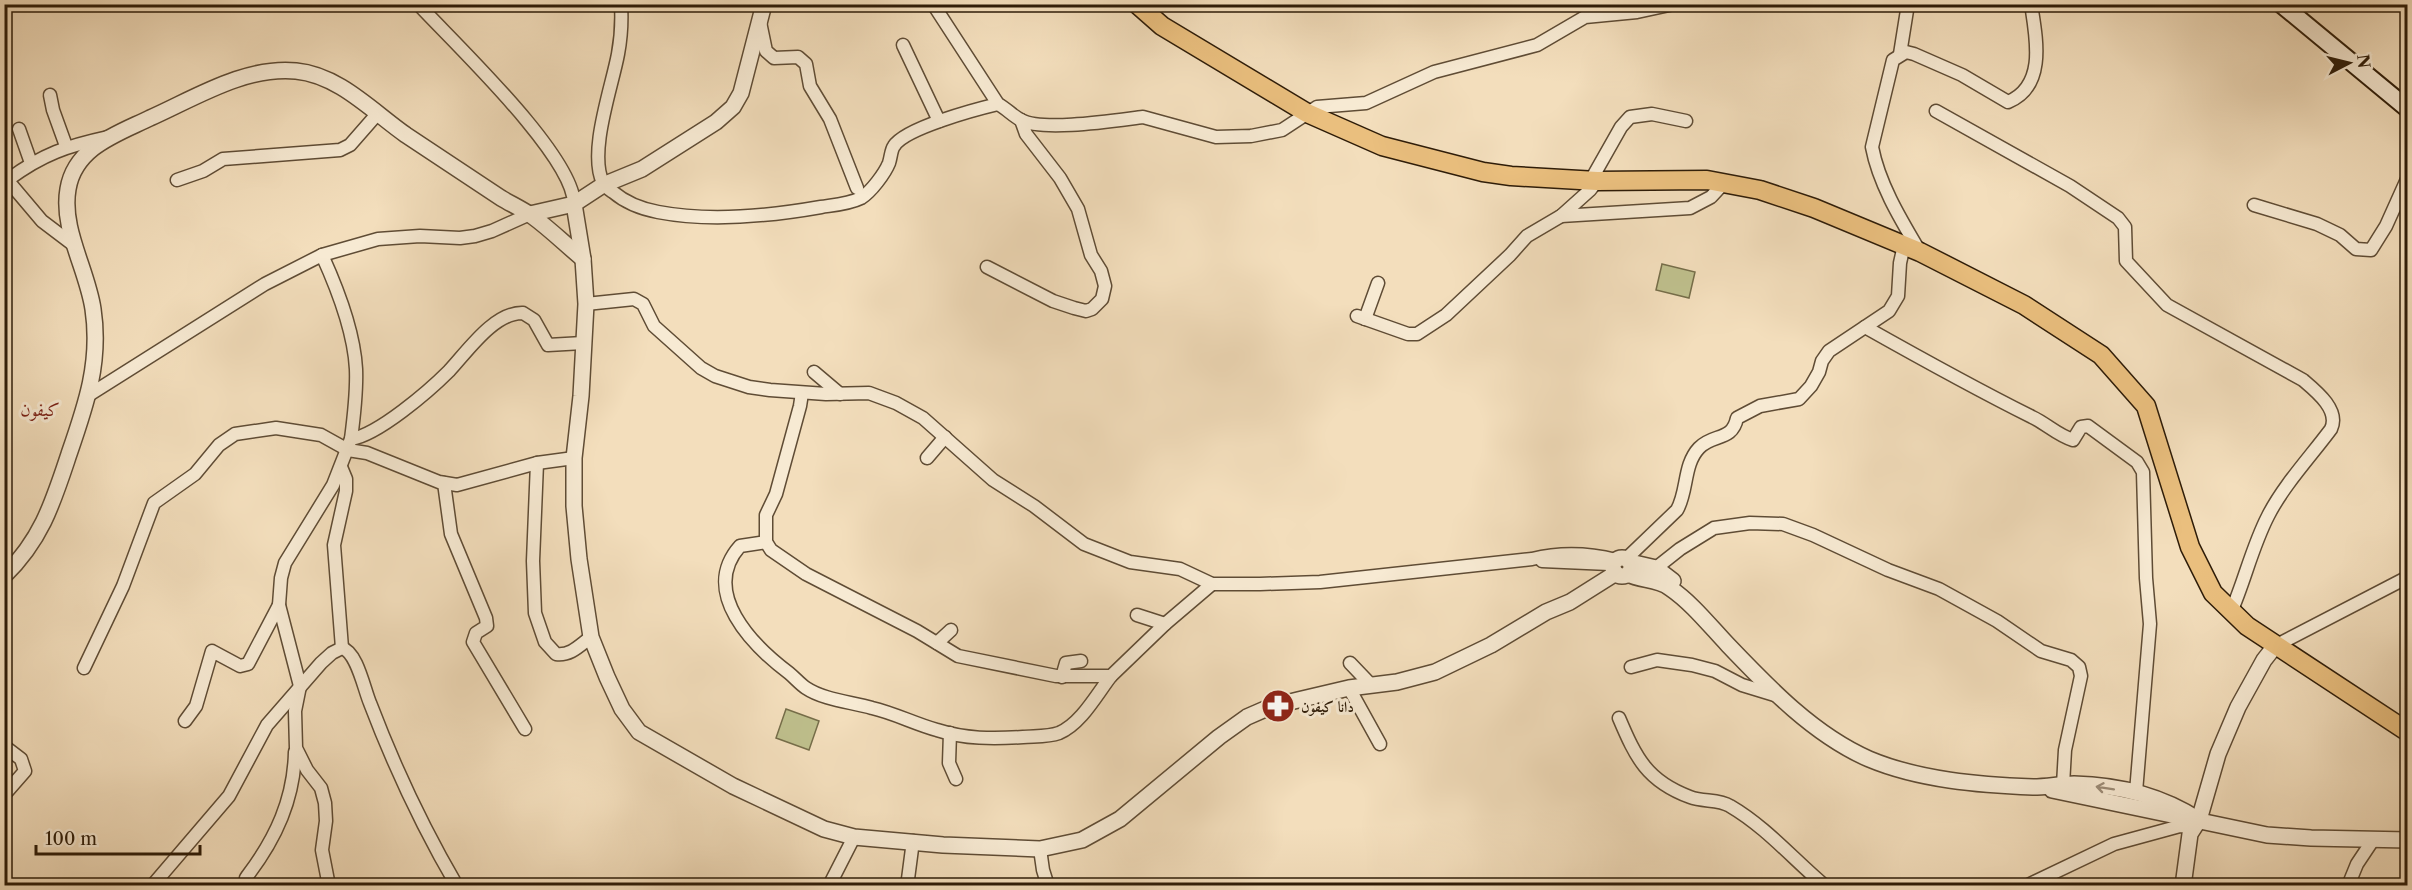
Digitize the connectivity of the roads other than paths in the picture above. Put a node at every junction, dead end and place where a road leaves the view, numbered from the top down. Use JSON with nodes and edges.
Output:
{"nodes":[{"id":1,"x":418,"y":4,"type":"edge"},
{"id":2,"x":621,"y":4,"type":"edge"},
{"id":3,"x":764,"y":4,"type":"edge"},
{"id":4,"x":933,"y":4,"type":"edge"},
{"id":5,"x":1137,"y":4,"type":"edge"},
{"id":6,"x":1674,"y":4,"type":"edge"},
{"id":7,"x":1908,"y":4,"type":"edge"},
{"id":8,"x":2031,"y":4,"type":"edge"},
{"id":9,"x":2280,"y":4,"type":"edge"},
{"id":10,"x":1613,"y":9,"type":"edge"},
{"id":11,"x":760,"y":22,"type":"junction"},
{"id":12,"x":903,"y":45,"type":"dead end"},
{"id":13,"x":1900,"y":54,"type":"junction"},
{"id":14,"x":50,"y":95,"type":"dead end"},
{"id":15,"x":998,"y":104,"type":"junction"},
{"id":16,"x":2408,"y":109,"type":"edge"},
{"id":17,"x":1936,"y":111,"type":"dead end"},
{"id":18,"x":378,"y":113,"type":"junction"},
{"id":19,"x":1307,"y":113,"type":"junction"},
{"id":20,"x":1021,"y":120,"type":"junction"},
{"id":21,"x":1686,"y":120,"type":"dead end"},
{"id":22,"x":939,"y":121,"type":"junction"},
{"id":23,"x":19,"y":129,"type":"dead end"},
{"id":24,"x":112,"y":136,"type":"junction"},
{"id":25,"x":66,"y":146,"type":"junction"},
{"id":26,"x":31,"y":163,"type":"junction"},
{"id":27,"x":2408,"y":177,"type":"edge"},
{"id":28,"x":7,"y":178,"type":"edge"},
{"id":29,"x":177,"y":180,"type":"dead end"},
{"id":30,"x":1594,"y":180,"type":"junction"},
{"id":31,"x":1724,"y":183,"type":"junction"},
{"id":32,"x":603,"y":185,"type":"junction"},
{"id":33,"x":857,"y":188,"type":"dead end"},
{"id":34,"x":574,"y":204,"type":"junction"},
{"id":35,"x":2254,"y":206,"type":"dead end"},
{"id":36,"x":530,"y":214,"type":"junction"},
{"id":37,"x":1561,"y":216,"type":"junction"},
{"id":38,"x":75,"y":246,"type":"junction"},
{"id":39,"x":1912,"y":248,"type":"junction"},
{"id":40,"x":322,"y":255,"type":"junction"},
{"id":41,"x":583,"y":259,"type":"junction"},
{"id":42,"x":987,"y":267,"type":"dead end"},
{"id":43,"x":1378,"y":283,"type":"dead end"},
{"id":44,"x":586,"y":304,"type":"junction"},
{"id":45,"x":1865,"y":327,"type":"junction"},
{"id":46,"x":583,"y":343,"type":"junction"},
{"id":47,"x":814,"y":372,"type":"dead end"},
{"id":48,"x":802,"y":393,"type":"junction"},
{"id":49,"x":840,"y":394,"type":"junction"},
{"id":50,"x":89,"y":395,"type":"junction"},
{"id":51,"x":945,"y":437,"type":"junction"},
{"id":52,"x":350,"y":444,"type":"junction"},
{"id":53,"x":574,"y":458,"type":"junction"},
{"id":54,"x":927,"y":458,"type":"dead end"},
{"id":55,"x":537,"y":463,"type":"junction"},
{"id":56,"x":341,"y":467,"type":"junction"},
{"id":57,"x":444,"y":483,"type":"junction"},
{"id":58,"x":766,"y":542,"type":"junction"},
{"id":59,"x":1621,"y":565,"type":"junction"},
{"id":60,"x":1656,"y":568,"type":"junction"},
{"id":61,"x":4,"y":576,"type":"edge"},
{"id":62,"x":2408,"y":577,"type":"edge"},
{"id":63,"x":1212,"y":584,"type":"junction"},
{"id":64,"x":279,"y":605,"type":"junction"},
{"id":65,"x":2230,"y":612,"type":"junction"},
{"id":66,"x":1137,"y":615,"type":"dead end"},
{"id":67,"x":1165,"y":624,"type":"junction"},
{"id":68,"x":1710,"y":624,"type":"junction"},
{"id":69,"x":951,"y":630,"type":"dead end"},
{"id":70,"x":591,"y":637,"type":"junction"},
{"id":71,"x":937,"y":643,"type":"junction"},
{"id":72,"x":2276,"y":646,"type":"junction"},
{"id":73,"x":342,"y":648,"type":"junction"},
{"id":74,"x":1081,"y":661,"type":"dead end"},
{"id":75,"x":1350,"y":663,"type":"dead end"},
{"id":76,"x":1630,"y":667,"type":"dead end"},
{"id":77,"x":84,"y":668,"type":"dead end"},
{"id":78,"x":1111,"y":676,"type":"junction"},
{"id":79,"x":1062,"y":677,"type":"junction"},
{"id":80,"x":300,"y":686,"type":"junction"},
{"id":81,"x":1372,"y":686,"type":"junction"},
{"id":82,"x":1349,"y":688,"type":"junction"},
{"id":83,"x":1780,"y":696,"type":"junction"},
{"id":84,"x":1619,"y":718,"type":"dead end"},
{"id":85,"x":185,"y":721,"type":"dead end"},
{"id":86,"x":525,"y":729,"type":"dead end"},
{"id":87,"x":2408,"y":732,"type":"edge"},
{"id":88,"x":950,"y":733,"type":"junction"},
{"id":89,"x":1380,"y":744,"type":"dead end"},
{"id":90,"x":4,"y":746,"type":"edge"},
{"id":91,"x":296,"y":748,"type":"junction"},
{"id":92,"x":956,"y":779,"type":"dead end"},
{"id":93,"x":2063,"y":785,"type":"junction"},
{"id":94,"x":2042,"y":787,"type":"junction"},
{"id":95,"x":2136,"y":792,"type":"junction"},
{"id":96,"x":4,"y":795,"type":"edge"},
{"id":97,"x":2197,"y":823,"type":"junction"},
{"id":98,"x":854,"y":837,"type":"junction"},
{"id":99,"x":2373,"y":840,"type":"junction"},
{"id":100,"x":2408,"y":840,"type":"edge"},
{"id":101,"x":913,"y":841,"type":"junction"},
{"id":102,"x":1040,"y":849,"type":"junction"},
{"id":103,"x":152,"y":885,"type":"edge"},
{"id":104,"x":248,"y":885,"type":"edge"},
{"id":105,"x":328,"y":885,"type":"edge"},
{"id":106,"x":457,"y":885,"type":"edge"},
{"id":107,"x":829,"y":885,"type":"edge"},
{"id":108,"x":909,"y":885,"type":"edge"},
{"id":109,"x":1048,"y":885,"type":"edge"},
{"id":110,"x":1825,"y":885,"type":"edge"},
{"id":111,"x":2026,"y":885,"type":"edge"},
{"id":112,"x":2183,"y":885,"type":"edge"},
{"id":113,"x":2287,"y":885,"type":"edge"},
{"id":114,"x":2318,"y":885,"type":"edge"},
{"id":115,"x":2348,"y":885,"type":"edge"}],
"edges":[{"from":1,"to":34,"type":"street"},
{"from":2,"to":32,"type":"street"},
{"from":3,"to":11,"type":"street"},
{"from":4,"to":15,"type":"street"},
{"from":5,"to":19,"type":"main road"},
{"from":6,"to":10,"type":"street"},
{"from":7,"to":13,"type":"street"},
{"from":8,"to":13,"type":"street"},
{"from":9,"to":16,"type":"main road"},
{"from":10,"to":19,"type":"street"},
{"from":11,"to":32,"type":"street"},
{"from":11,"to":33,"type":"street"},
{"from":12,"to":22,"type":"street"},
{"from":13,"to":39,"type":"street"},
{"from":14,"to":25,"type":"street"},
{"from":15,"to":20,"type":"street"},
{"from":15,"to":22,"type":"street"},
{"from":17,"to":65,"type":"street"},
{"from":18,"to":24,"type":"street"},
{"from":18,"to":29,"type":"street"},
{"from":18,"to":36,"type":"street"},
{"from":19,"to":20,"type":"street"},
{"from":19,"to":30,"type":"main road"},
{"from":20,"to":42,"type":"street"},
{"from":21,"to":30,"type":"street"},
{"from":22,"to":32,"type":"street"},
{"from":23,"to":26,"type":"street"},
{"from":24,"to":25,"type":"street"},
{"from":24,"to":38,"type":"street"},
{"from":25,"to":26,"type":"street"},
{"from":26,"to":28,"type":"street"},
{"from":27,"to":35,"type":"street"},
{"from":28,"to":38,"type":"street"},
{"from":30,"to":31,"type":"main road"},
{"from":30,"to":37,"type":"street"},
{"from":31,"to":37,"type":"street"},
{"from":31,"to":39,"type":"main road"},
{"from":32,"to":34,"type":"street"},
{"from":34,"to":36,"type":"street"},
{"from":34,"to":41,"type":"street"},
{"from":36,"to":40,"type":"street"},
{"from":36,"to":41,"type":"street"},
{"from":37,"to":43,"type":"street"},
{"from":38,"to":50,"type":"street"},
{"from":39,"to":45,"type":"street"},
{"from":39,"to":65,"type":"main road"},
{"from":40,"to":50,"type":"street"},
{"from":40,"to":52,"type":"street"},
{"from":41,"to":44,"type":"street"},
{"from":44,"to":46,"type":"street"},
{"from":44,"to":48,"type":"street"},
{"from":45,"to":59,"type":"street"},
{"from":45,"to":95,"type":"street"},
{"from":46,"to":52,"type":"street"},
{"from":46,"to":53,"type":"street"},
{"from":47,"to":49,"type":"street"},
{"from":48,"to":49,"type":"street"},
{"from":48,"to":58,"type":"street"},
{"from":49,"to":51,"type":"street"},
{"from":50,"to":61,"type":"street"},
{"from":51,"to":54,"type":"street"},
{"from":51,"to":63,"type":"street"},
{"from":52,"to":56,"type":"street"},
{"from":52,"to":57,"type":"street"},
{"from":52,"to":77,"type":"street"},
{"from":53,"to":55,"type":"street"},
{"from":53,"to":70,"type":"street"},
{"from":55,"to":57,"type":"street"},
{"from":55,"to":70,"type":"street"},
{"from":56,"to":64,"type":"street"},
{"from":56,"to":73,"type":"street"},
{"from":57,"to":86,"type":"street"},
{"from":58,"to":71,"type":"street"},
{"from":58,"to":88,"type":"street"},
{"from":59,"to":60,"type":"street"},
{"from":59,"to":63,"type":"street"},
{"from":59,"to":68,"type":"street"},
{"from":59,"to":81,"type":"street"},
{"from":60,"to":68,"type":"street"},
{"from":60,"to":93,"type":"street"},
{"from":62,"to":72,"type":"street"},
{"from":63,"to":67,"type":"street"},
{"from":64,"to":80,"type":"street"},
{"from":64,"to":85,"type":"street"},
{"from":65,"to":72,"type":"main road"},
{"from":66,"to":67,"type":"street"},
{"from":67,"to":78,"type":"street"},
{"from":68,"to":83,"type":"street"},
{"from":69,"to":71,"type":"street"},
{"from":70,"to":98,"type":"street"},
{"from":71,"to":79,"type":"street"},
{"from":72,"to":87,"type":"main road"},
{"from":72,"to":97,"type":"street"},
{"from":73,"to":80,"type":"street"},
{"from":73,"to":106,"type":"street"},
{"from":74,"to":79,"type":"street"},
{"from":75,"to":81,"type":"street"},
{"from":76,"to":83,"type":"street"},
{"from":78,"to":79,"type":"street"},
{"from":78,"to":88,"type":"street"},
{"from":80,"to":91,"type":"street"},
{"from":80,"to":103,"type":"street"},
{"from":81,"to":82,"type":"street"},
{"from":82,"to":89,"type":"street"},
{"from":82,"to":102,"type":"street"},
{"from":83,"to":94,"type":"street"},
{"from":84,"to":110,"type":"street"},
{"from":88,"to":92,"type":"street"},
{"from":90,"to":96,"type":"street"},
{"from":91,"to":104,"type":"street"},
{"from":91,"to":105,"type":"street"},
{"from":93,"to":94,"type":"street"},
{"from":95,"to":93,"type":"street","one_way":true},
{"from":94,"to":97,"type":"street"},
{"from":95,"to":97,"type":"street"},
{"from":97,"to":99,"type":"street"},
{"from":97,"to":111,"type":"street"},
{"from":97,"to":112,"type":"street"},
{"from":98,"to":101,"type":"street"},
{"from":98,"to":107,"type":"street"},
{"from":99,"to":100,"type":"street"},
{"from":99,"to":115,"type":"street"},
{"from":101,"to":102,"type":"street"},
{"from":101,"to":108,"type":"street"},
{"from":102,"to":109,"type":"street"},
{"from":113,"to":114,"type":"street"}]}
